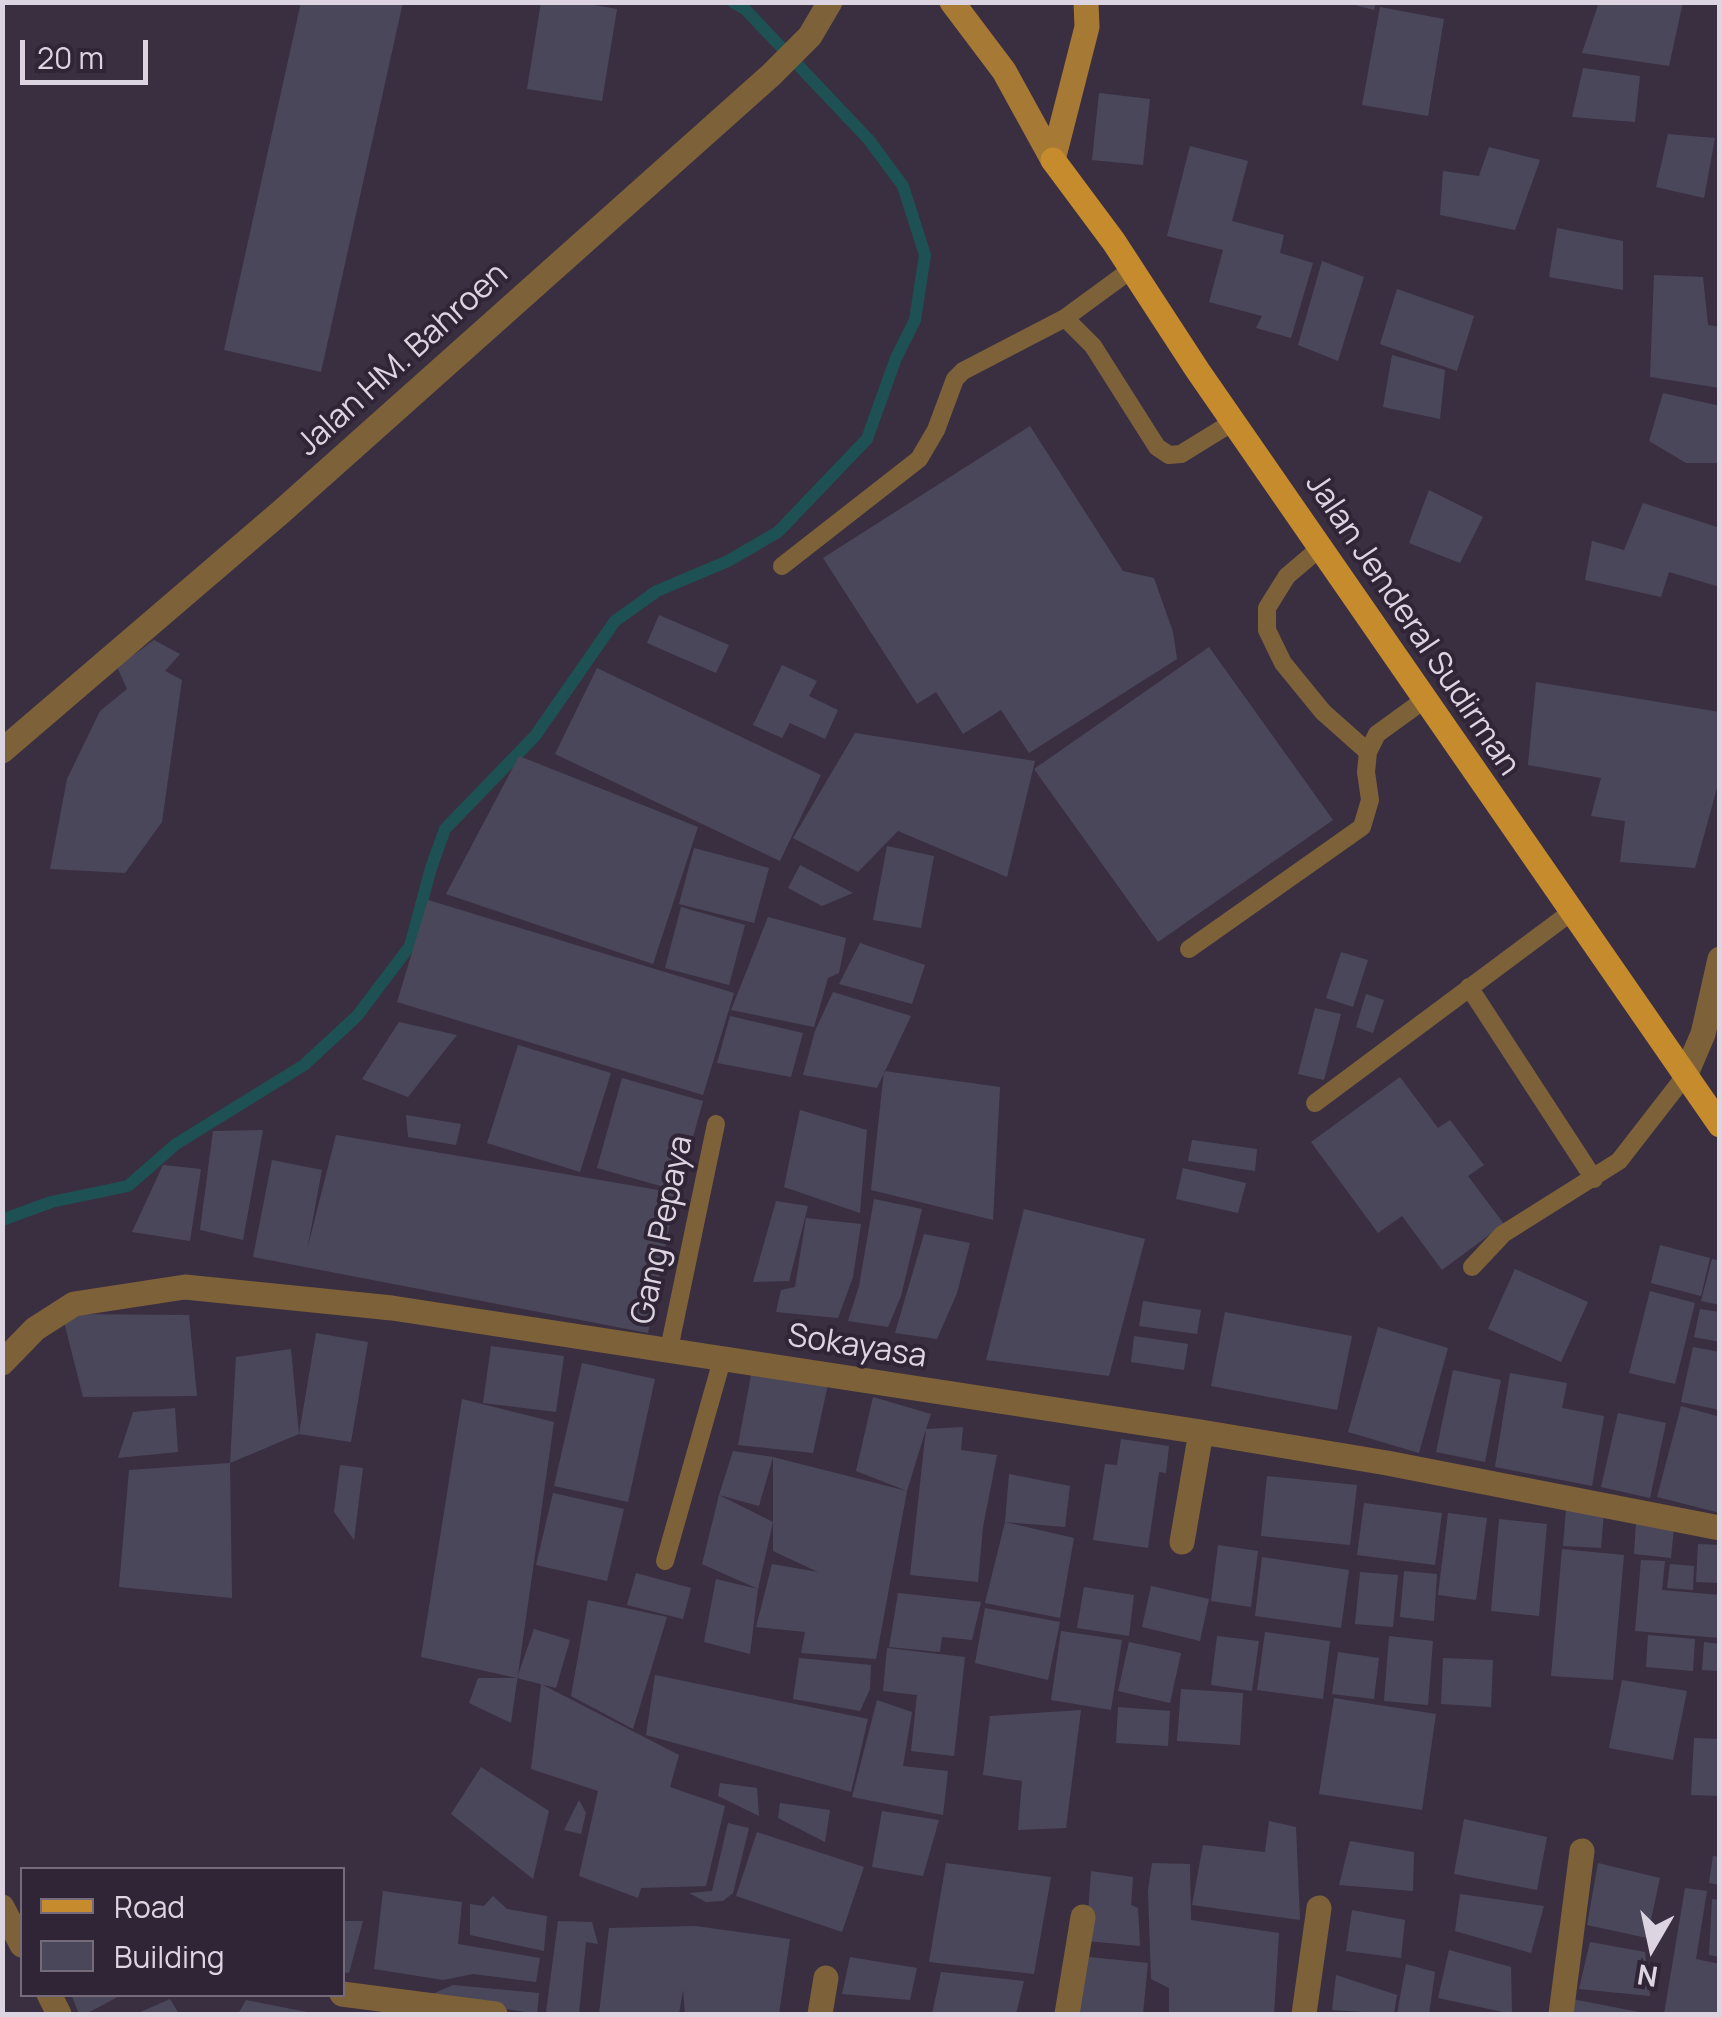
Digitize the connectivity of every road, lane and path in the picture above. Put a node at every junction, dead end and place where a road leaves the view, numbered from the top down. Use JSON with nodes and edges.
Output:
{"nodes":[{"id":1,"x":830,"y":2,"type":"edge"},
{"id":2,"x":952,"y":2,"type":"edge"},
{"id":3,"x":1086,"y":2,"type":"edge"},
{"id":4,"x":1053,"y":160,"type":"junction"},
{"id":5,"x":1132,"y":270,"type":"junction"},
{"id":6,"x":1064,"y":318,"type":"junction"},
{"id":7,"x":1234,"y":422,"type":"junction"},
{"id":8,"x":1320,"y":548,"type":"junction"},
{"id":9,"x":782,"y":566,"type":"dead end"},
{"id":10,"x":1424,"y":700,"type":"junction"},
{"id":11,"x":2,"y":750,"type":"edge"},
{"id":12,"x":1368,"y":752,"type":"junction"},
{"id":13,"x":1570,"y":913,"type":"junction"},
{"id":14,"x":1189,"y":950,"type":"dead end"},
{"id":15,"x":1720,"y":960,"type":"edge"},
{"id":16,"x":1468,"y":987,"type":"junction"},
{"id":17,"x":1685,"y":1076,"type":"junction"},
{"id":18,"x":1315,"y":1103,"type":"dead end"},
{"id":19,"x":716,"y":1124,"type":"dead end"},
{"id":20,"x":1720,"y":1125,"type":"edge"},
{"id":21,"x":1594,"y":1179,"type":"junction"},
{"id":22,"x":1472,"y":1267,"type":"dead end"},
{"id":23,"x":669,"y":1349,"type":"junction"},
{"id":24,"x":722,"y":1360,"type":"junction"},
{"id":25,"x":2,"y":1363,"type":"edge"},
{"id":26,"x":1202,"y":1432,"type":"junction"},
{"id":27,"x":1720,"y":1528,"type":"edge"},
{"id":28,"x":1182,"y":1542,"type":"dead end"},
{"id":29,"x":665,"y":1561,"type":"dead end"},
{"id":30,"x":1582,"y":1850,"type":"dead end"},
{"id":31,"x":2,"y":1907,"type":"edge"},
{"id":32,"x":1319,"y":1908,"type":"dead end"},
{"id":33,"x":1083,"y":1916,"type":"dead end"},
{"id":34,"x":20,"y":1941,"type":"edge"},
{"id":35,"x":826,"y":1978,"type":"dead end"},
{"id":36,"x":345,"y":1994,"type":"edge"},
{"id":37,"x":495,"y":2014,"type":"edge"},
{"id":38,"x":820,"y":2014,"type":"edge"},
{"id":39,"x":1067,"y":2014,"type":"edge"},
{"id":40,"x":1304,"y":2014,"type":"edge"},
{"id":41,"x":1561,"y":2014,"type":"edge"}],
"edges":[{"from":1,"to":11,"type":"street","name":"Jalan HM. Bahroen"},
{"from":2,"to":4,"type":"main road"},
{"from":3,"to":4,"type":"main road"},
{"from":4,"to":5,"type":"main road","name":"Jalan Jenderal Sudirman"},
{"from":5,"to":6,"type":"lane"},
{"from":5,"to":7,"type":"main road","name":"Jalan Jenderal Sudirman"},
{"from":6,"to":7,"type":"lane"},
{"from":6,"to":9,"type":"lane"},
{"from":7,"to":8,"type":"main road","name":"Jalan Jenderal Sudirman"},
{"from":8,"to":10,"type":"main road","name":"Jalan Jenderal Sudirman"},
{"from":8,"to":12,"type":"lane"},
{"from":10,"to":12,"type":"lane"},
{"from":10,"to":13,"type":"main road","name":"Jalan Jenderal Sudirman"},
{"from":12,"to":14,"type":"lane"},
{"from":13,"to":16,"type":"lane"},
{"from":13,"to":17,"type":"main road","name":"Jalan Jenderal Sudirman"},
{"from":15,"to":17,"type":"street"},
{"from":16,"to":18,"type":"lane"},
{"from":16,"to":21,"type":"lane"},
{"from":17,"to":20,"type":"main road","name":"Jalan Jenderal Sudirman"},
{"from":17,"to":21,"type":"lane"},
{"from":19,"to":23,"type":"lane","name":"Gang Pepaya"},
{"from":21,"to":22,"type":"lane"},
{"from":23,"to":24,"type":"street","name":"Sokayasa"},
{"from":23,"to":25,"type":"street","name":"Sokayasa"},
{"from":24,"to":26,"type":"street","name":"Sokayasa"},
{"from":24,"to":29,"type":"lane"},
{"from":26,"to":27,"type":"street","name":"Sokayasa"},
{"from":26,"to":28,"type":"street"},
{"from":30,"to":41,"type":"street"},
{"from":31,"to":34,"type":"street"},
{"from":32,"to":40,"type":"street"},
{"from":33,"to":39,"type":"street"},
{"from":35,"to":38,"type":"street"},
{"from":36,"to":37,"type":"street"}]}
